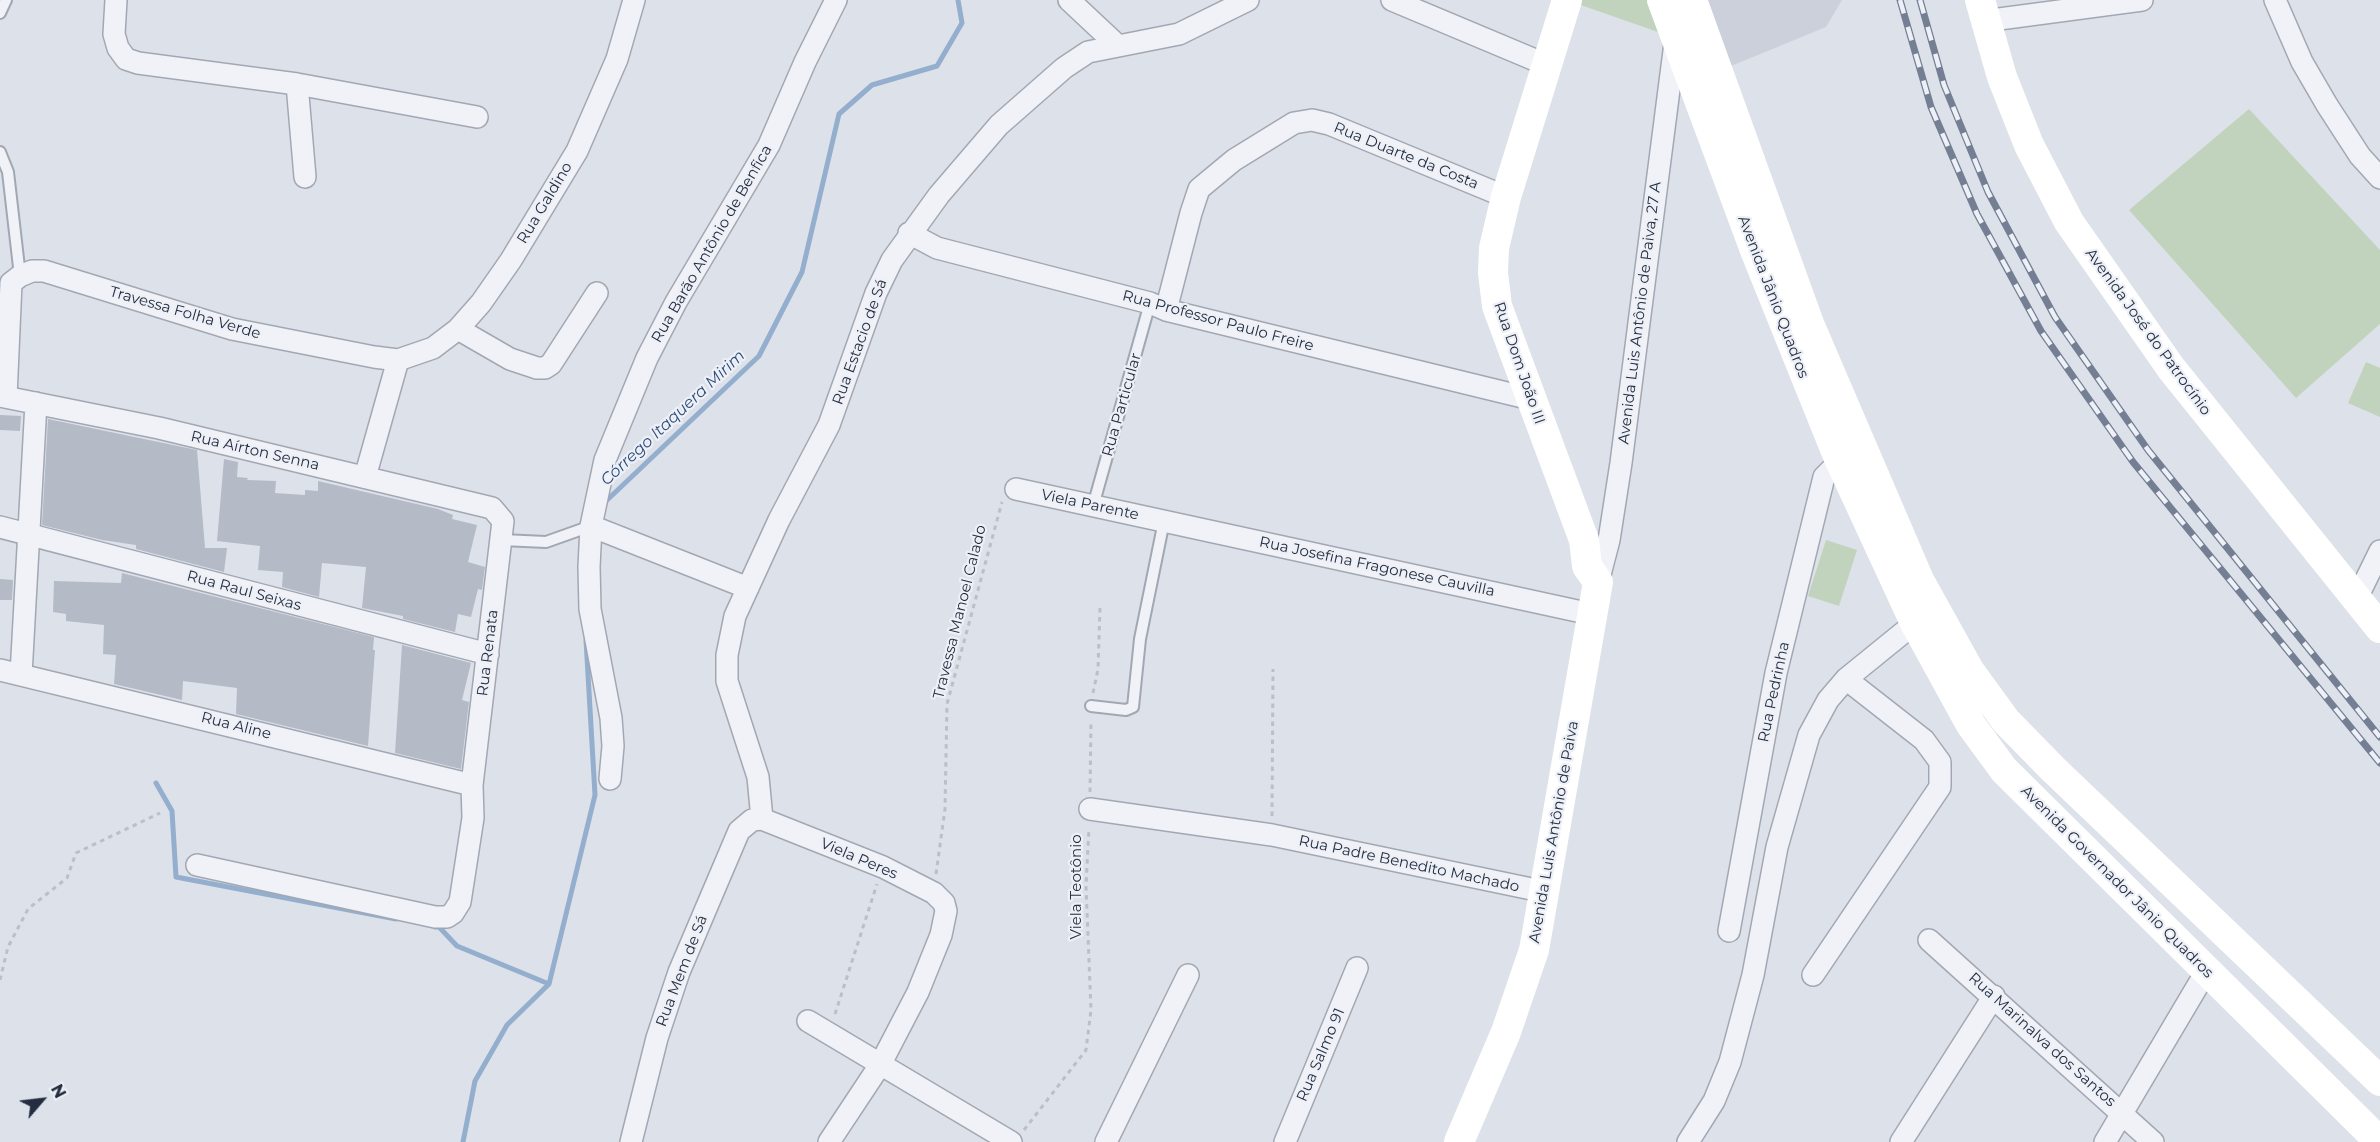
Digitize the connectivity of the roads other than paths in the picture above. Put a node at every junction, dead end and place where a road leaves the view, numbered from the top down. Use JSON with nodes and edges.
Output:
{"nodes":[{"id":1,"x":6,"y":0,"type":"edge"},
{"id":2,"x":116,"y":0,"type":"edge"},
{"id":3,"x":634,"y":0,"type":"edge"},
{"id":4,"x":836,"y":0,"type":"edge"},
{"id":5,"x":1069,"y":0,"type":"edge"},
{"id":6,"x":1248,"y":0,"type":"edge"},
{"id":7,"x":1392,"y":0,"type":"edge"},
{"id":8,"x":1567,"y":0,"type":"edge"},
{"id":9,"x":1662,"y":0,"type":"edge"},
{"id":10,"x":1692,"y":0,"type":"edge"},
{"id":11,"x":2142,"y":0,"type":"edge"},
{"id":12,"x":2275,"y":0,"type":"edge"},
{"id":13,"x":1982,"y":10,"type":"edge"},
{"id":14,"x":0,"y":13,"type":"edge"},
{"id":15,"x":1676,"y":43,"type":"junction"},
{"id":16,"x":1117,"y":45,"type":"junction"},
{"id":17,"x":1547,"y":65,"type":"junction"},
{"id":18,"x":297,"y":84,"type":"junction"},
{"id":19,"x":477,"y":117,"type":"dead end"},
{"id":20,"x":0,"y":152,"type":"edge"},
{"id":21,"x":305,"y":177,"type":"dead end"},
{"id":22,"x":2380,"y":178,"type":"edge"},
{"id":23,"x":1506,"y":197,"type":"junction"},
{"id":24,"x":909,"y":233,"type":"junction"},
{"id":25,"x":16,"y":279,"type":"junction"},
{"id":26,"x":597,"y":293,"type":"dead end"},
{"id":27,"x":1158,"y":307,"type":"junction"},
{"id":28,"x":458,"y":329,"type":"junction"},
{"id":29,"x":398,"y":360,"type":"junction"},
{"id":30,"x":3,"y":397,"type":"edge"},
{"id":31,"x":1531,"y":399,"type":"junction"},
{"id":32,"x":36,"y":404,"type":"junction"},
{"id":33,"x":1840,"y":461,"type":"junction"},
{"id":34,"x":365,"y":477,"type":"junction"},
{"id":35,"x":1016,"y":489,"type":"road end"},
{"id":36,"x":1093,"y":506,"type":"junction"},
{"id":37,"x":1164,"y":521,"type":"junction"},
{"id":38,"x":591,"y":526,"type":"junction"},
{"id":39,"x":0,"y":527,"type":"edge"},
{"id":40,"x":502,"y":530,"type":"junction"},
{"id":41,"x":29,"y":534,"type":"junction"},
{"id":42,"x":2380,"y":551,"type":"edge"},
{"id":43,"x":1598,"y":582,"type":"junction"},
{"id":44,"x":1909,"y":584,"type":"junction"},
{"id":45,"x":748,"y":588,"type":"junction"},
{"id":46,"x":1591,"y":614,"type":"junction"},
{"id":47,"x":2373,"y":619,"type":"edge"},
{"id":48,"x":1915,"y":623,"type":"junction"},
{"id":49,"x":488,"y":654,"type":"junction"},
{"id":50,"x":0,"y":670,"type":"edge"},
{"id":51,"x":21,"y":675,"type":"junction"},
{"id":52,"x":1846,"y":680,"type":"junction"},
{"id":53,"x":1091,"y":706,"type":"road end"},
{"id":54,"x":2006,"y":721,"type":"junction"},
{"id":55,"x":1983,"y":743,"type":"junction"},
{"id":56,"x":610,"y":779,"type":"dead end"},
{"id":57,"x":472,"y":785,"type":"junction"},
{"id":58,"x":1090,"y":809,"type":"road end"},
{"id":59,"x":762,"y":819,"type":"junction"},
{"id":60,"x":197,"y":865,"type":"dead end"},
{"id":61,"x":1546,"y":892,"type":"junction"},
{"id":62,"x":1729,"y":931,"type":"dead end"},
{"id":63,"x":1929,"y":940,"type":"dead end"},
{"id":64,"x":1357,"y":968,"type":"dead end"},
{"id":65,"x":2206,"y":970,"type":"junction"},
{"id":66,"x":1188,"y":975,"type":"dead end"},
{"id":67,"x":1813,"y":975,"type":"dead end"},
{"id":68,"x":1994,"y":996,"type":"junction"},
{"id":69,"x":808,"y":1021,"type":"dead end"},
{"id":70,"x":880,"y":1065,"type":"junction"},
{"id":71,"x":2380,"y":1081,"type":"edge"},
{"id":72,"x":2123,"y":1113,"type":"junction"},
{"id":73,"x":1016,"y":1137,"type":"edge"},
{"id":74,"x":630,"y":1142,"type":"edge"},
{"id":75,"x":829,"y":1142,"type":"edge"},
{"id":76,"x":1106,"y":1142,"type":"edge"},
{"id":77,"x":1285,"y":1142,"type":"edge"},
{"id":78,"x":1459,"y":1142,"type":"edge"},
{"id":79,"x":1688,"y":1142,"type":"edge"},
{"id":80,"x":1901,"y":1142,"type":"edge"},
{"id":81,"x":2105,"y":1142,"type":"edge"},
{"id":82,"x":2153,"y":1142,"type":"edge"},
{"id":83,"x":2380,"y":1142,"type":"edge"}],
"edges":[{"from":1,"to":14,"type":"lane"},
{"from":2,"to":18,"type":"street"},
{"from":3,"to":28,"type":"street","name":"Rua Galdino"},
{"from":4,"to":38,"type":"street","name":"Rua Barão Antônio de Benfica"},
{"from":5,"to":16,"type":"street"},
{"from":6,"to":16,"type":"street","name":"Rua Estacio de Sá"},
{"from":7,"to":17,"type":"street"},
{"from":8,"to":17,"type":"main road","name":"Rua Dom João III"},
{"from":9,"to":15,"type":"main road","name":"Avenida Jânio Quadros"},
{"from":10,"to":44,"type":"main road","name":"Avenida Jânio Quadros"},
{"from":11,"to":13,"type":"street"},
{"from":12,"to":22,"type":"street"},
{"from":13,"to":47,"type":"main road","name":"Avenida José do Patrocínio"},
{"from":15,"to":33,"type":"main road","name":"Avenida Jânio Quadros"},
{"from":15,"to":43,"type":"street","name":"Avenida Luis Antônio de Paiva, 27 A"},
{"from":16,"to":24,"type":"street","name":"Rua Estacio de Sá"},
{"from":17,"to":23,"type":"main road","name":"Rua Dom João III"},
{"from":18,"to":19,"type":"street"},
{"from":18,"to":21,"type":"street"},
{"from":20,"to":25,"type":"lane"},
{"from":23,"to":27,"type":"street","name":"Rua Duarte da Costa"},
{"from":23,"to":31,"type":"main road","name":"Rua Dom João III"},
{"from":24,"to":27,"type":"street","name":"Rua Professor Paulo Freire"},
{"from":24,"to":45,"type":"street","name":"Rua Estacio de Sá"},
{"from":25,"to":29,"type":"street","name":"Travessa Folha Verde"},
{"from":25,"to":30,"type":"street"},
{"from":26,"to":28,"type":"street"},
{"from":27,"to":31,"type":"street","name":"Rua Professor Paulo Freire"},
{"from":27,"to":36,"type":"lane","name":"Rua Particular"},
{"from":28,"to":29,"type":"street","name":"Rua Galdino"},
{"from":29,"to":34,"type":"street"},
{"from":30,"to":32,"type":"street","name":"Rua Aírton Senna"},
{"from":31,"to":43,"type":"main road","name":"Rua Dom João III"},
{"from":32,"to":34,"type":"street","name":"Rua Aírton Senna"},
{"from":32,"to":41,"type":"street"},
{"from":33,"to":44,"type":"main road","name":"Avenida Jânio Quadros"},
{"from":33,"to":62,"type":"street","name":"Rua Pedrinha"},
{"from":34,"to":40,"type":"street","name":"Rua Aírton Senna"},
{"from":35,"to":36,"type":"street","name":"Viela Parente"},
{"from":36,"to":37,"type":"street","name":"Viela Parente"},
{"from":37,"to":46,"type":"street","name":"Rua Josefina Fragonese Cauvilla"},
{"from":37,"to":53,"type":"lane"},
{"from":38,"to":40,"type":"lane"},
{"from":38,"to":45,"type":"street"},
{"from":38,"to":56,"type":"street","name":"Rua Barão Antônio de Benfica"},
{"from":39,"to":41,"type":"street","name":"Rua Raul Seixas"},
{"from":40,"to":49,"type":"street","name":"Rua Renata"},
{"from":41,"to":49,"type":"street","name":"Rua Raul Seixas"},
{"from":41,"to":51,"type":"street"},
{"from":42,"to":47,"type":"street"},
{"from":43,"to":46,"type":"main road","name":"Avenida Luis Antônio de Paiva"},
{"from":44,"to":48,"type":"main road","name":"Avenida Governador Jânio Quadros"},
{"from":44,"to":54,"type":"main road"},
{"from":45,"to":59,"type":"street","name":"Rua Estacio de Sá"},
{"from":46,"to":61,"type":"main road","name":"Avenida Luis Antônio de Paiva"},
{"from":48,"to":52,"type":"street"},
{"from":48,"to":55,"type":"main road","name":"Avenida Governador Jânio Quadros"},
{"from":49,"to":57,"type":"street","name":"Rua Renata"},
{"from":50,"to":51,"type":"street","name":"Rua Aline"},
{"from":51,"to":57,"type":"street","name":"Rua Aline"},
{"from":52,"to":67,"type":"street"},
{"from":52,"to":79,"type":"street"},
{"from":54,"to":55,"type":"main road"},
{"from":54,"to":71,"type":"main road"},
{"from":55,"to":65,"type":"main road","name":"Avenida Governador Jânio Quadros"},
{"from":57,"to":60,"type":"street","name":"Rua Renata"},
{"from":58,"to":61,"type":"street","name":"Rua Padre Benedito Machado"},
{"from":59,"to":70,"type":"street","name":"Viela Peres"},
{"from":59,"to":74,"type":"street","name":"Rua Mem de Sá"},
{"from":61,"to":78,"type":"main road","name":"Avenida Luis Antônio de Paiva"},
{"from":63,"to":68,"type":"street","name":"Rua Marinalva dos Santos"},
{"from":64,"to":77,"type":"street","name":"Rua Salmo 91"},
{"from":65,"to":72,"type":"street"},
{"from":65,"to":83,"type":"main road","name":"Avenida Governador Jânio Quadros"},
{"from":66,"to":76,"type":"street"},
{"from":68,"to":72,"type":"street","name":"Rua Marinalva dos Santos"},
{"from":68,"to":80,"type":"street"},
{"from":69,"to":70,"type":"street"},
{"from":70,"to":73,"type":"street"},
{"from":70,"to":75,"type":"street"},
{"from":72,"to":81,"type":"street"},
{"from":72,"to":82,"type":"street","name":"Rua Marinalva dos Santos"}]}
